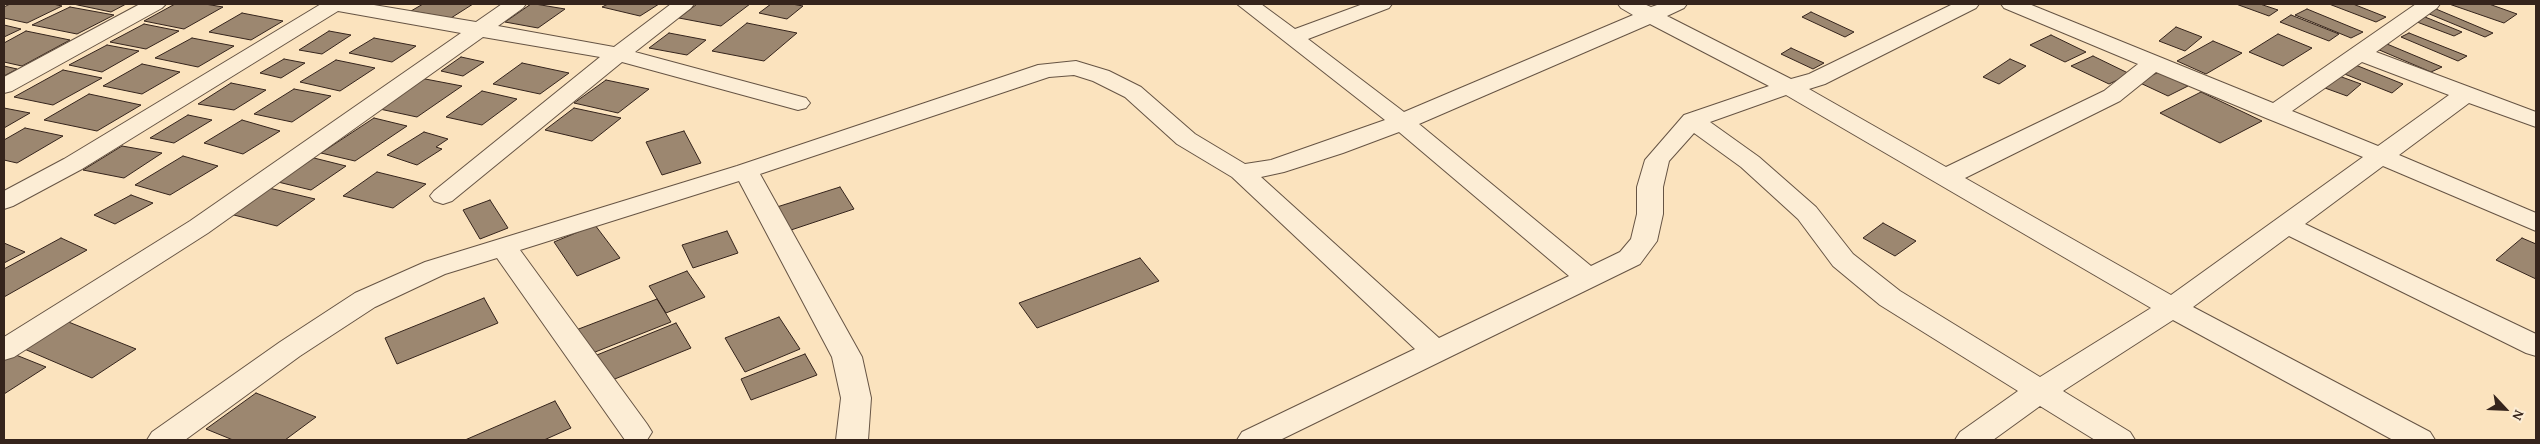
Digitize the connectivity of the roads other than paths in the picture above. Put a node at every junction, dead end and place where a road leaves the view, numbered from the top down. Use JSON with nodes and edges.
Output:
{"nodes":[{"id":1,"x":155,"y":4,"type":"edge"},
{"id":2,"x":334,"y":4,"type":"edge"},
{"id":3,"x":516,"y":4,"type":"edge"},
{"id":4,"x":684,"y":4,"type":"edge"},
{"id":5,"x":1248,"y":4,"type":"edge"},
{"id":6,"x":1382,"y":4,"type":"edge"},
{"id":7,"x":1677,"y":4,"type":"edge"},
{"id":8,"x":1969,"y":4,"type":"edge"},
{"id":9,"x":2011,"y":4,"type":"edge"},
{"id":10,"x":2430,"y":4,"type":"edge"},
{"id":11,"x":1639,"y":10,"type":"edge"},
{"id":12,"x":480,"y":28,"type":"junction"},
{"id":13,"x":1294,"y":37,"type":"junction"},
{"id":14,"x":2358,"y":53,"type":"junction"},
{"id":15,"x":618,"y":54,"type":"junction"},
{"id":16,"x":2154,"y":62,"type":"junction"},
{"id":17,"x":4,"y":86,"type":"edge"},
{"id":18,"x":1789,"y":87,"type":"junction"},
{"id":19,"x":2465,"y":95,"type":"junction"},
{"id":20,"x":798,"y":103,"type":"dead end"},
{"id":21,"x":2274,"y":113,"type":"junction"},
{"id":22,"x":1692,"y":120,"type":"junction"},
{"id":23,"x":2536,"y":120,"type":"edge"},
{"id":24,"x":1402,"y":122,"type":"junction"},
{"id":25,"x":2381,"y":156,"type":"junction"},
{"id":26,"x":746,"y":170,"type":"junction"},
{"id":27,"x":1241,"y":172,"type":"junction"},
{"id":28,"x":1946,"y":177,"type":"junction"},
{"id":29,"x":444,"y":196,"type":"dead end"},
{"id":30,"x":4,"y":201,"type":"edge"},
{"id":31,"x":2536,"y":224,"type":"edge"},
{"id":32,"x":2287,"y":225,"type":"junction"},
{"id":33,"x":503,"y":246,"type":"junction"},
{"id":34,"x":1590,"y":279,"type":"junction"},
{"id":35,"x":2172,"y":308,"type":"junction"},
{"id":36,"x":2536,"y":346,"type":"edge"},
{"id":37,"x":4,"y":350,"type":"edge"},
{"id":38,"x":1436,"y":352,"type":"junction"},
{"id":39,"x":2038,"y":392,"type":"junction"},
{"id":40,"x":636,"y":432,"type":"dead end"},
{"id":41,"x":163,"y":440,"type":"edge"},
{"id":42,"x":852,"y":440,"type":"edge"},
{"id":43,"x":1253,"y":440,"type":"edge"},
{"id":44,"x":1971,"y":440,"type":"edge"},
{"id":45,"x":2119,"y":440,"type":"edge"},
{"id":46,"x":2419,"y":440,"type":"edge"}],
"edges":[{"from":1,"to":17,"type":"street"},
{"from":2,"to":12,"type":"street"},
{"from":2,"to":30,"type":"street"},
{"from":3,"to":12,"type":"street"},
{"from":4,"to":15,"type":"street"},
{"from":5,"to":13,"type":"street"},
{"from":6,"to":13,"type":"street"},
{"from":7,"to":11,"type":"street"},
{"from":8,"to":18,"type":"street"},
{"from":9,"to":16,"type":"street"},
{"from":10,"to":14,"type":"street"},
{"from":11,"to":18,"type":"street"},
{"from":11,"to":24,"type":"street"},
{"from":12,"to":15,"type":"street"},
{"from":12,"to":37,"type":"street"},
{"from":13,"to":24,"type":"street"},
{"from":14,"to":19,"type":"street"},
{"from":14,"to":21,"type":"street"},
{"from":15,"to":20,"type":"street"},
{"from":15,"to":29,"type":"street"},
{"from":16,"to":21,"type":"street"},
{"from":16,"to":28,"type":"street"},
{"from":18,"to":22,"type":"street"},
{"from":18,"to":28,"type":"street"},
{"from":19,"to":23,"type":"street"},
{"from":19,"to":25,"type":"street"},
{"from":21,"to":25,"type":"street"},
{"from":22,"to":34,"type":"street"},
{"from":22,"to":39,"type":"street"},
{"from":24,"to":27,"type":"street"},
{"from":24,"to":34,"type":"street"},
{"from":25,"to":31,"type":"street"},
{"from":25,"to":32,"type":"street"},
{"from":26,"to":27,"type":"street"},
{"from":26,"to":33,"type":"street"},
{"from":26,"to":42,"type":"street"},
{"from":27,"to":38,"type":"street"},
{"from":28,"to":35,"type":"street"},
{"from":32,"to":35,"type":"street"},
{"from":32,"to":36,"type":"street"},
{"from":33,"to":40,"type":"street"},
{"from":33,"to":41,"type":"street"},
{"from":34,"to":38,"type":"street"},
{"from":35,"to":39,"type":"street"},
{"from":35,"to":46,"type":"street"},
{"from":38,"to":43,"type":"street"},
{"from":39,"to":44,"type":"street"},
{"from":39,"to":45,"type":"street"}]}
